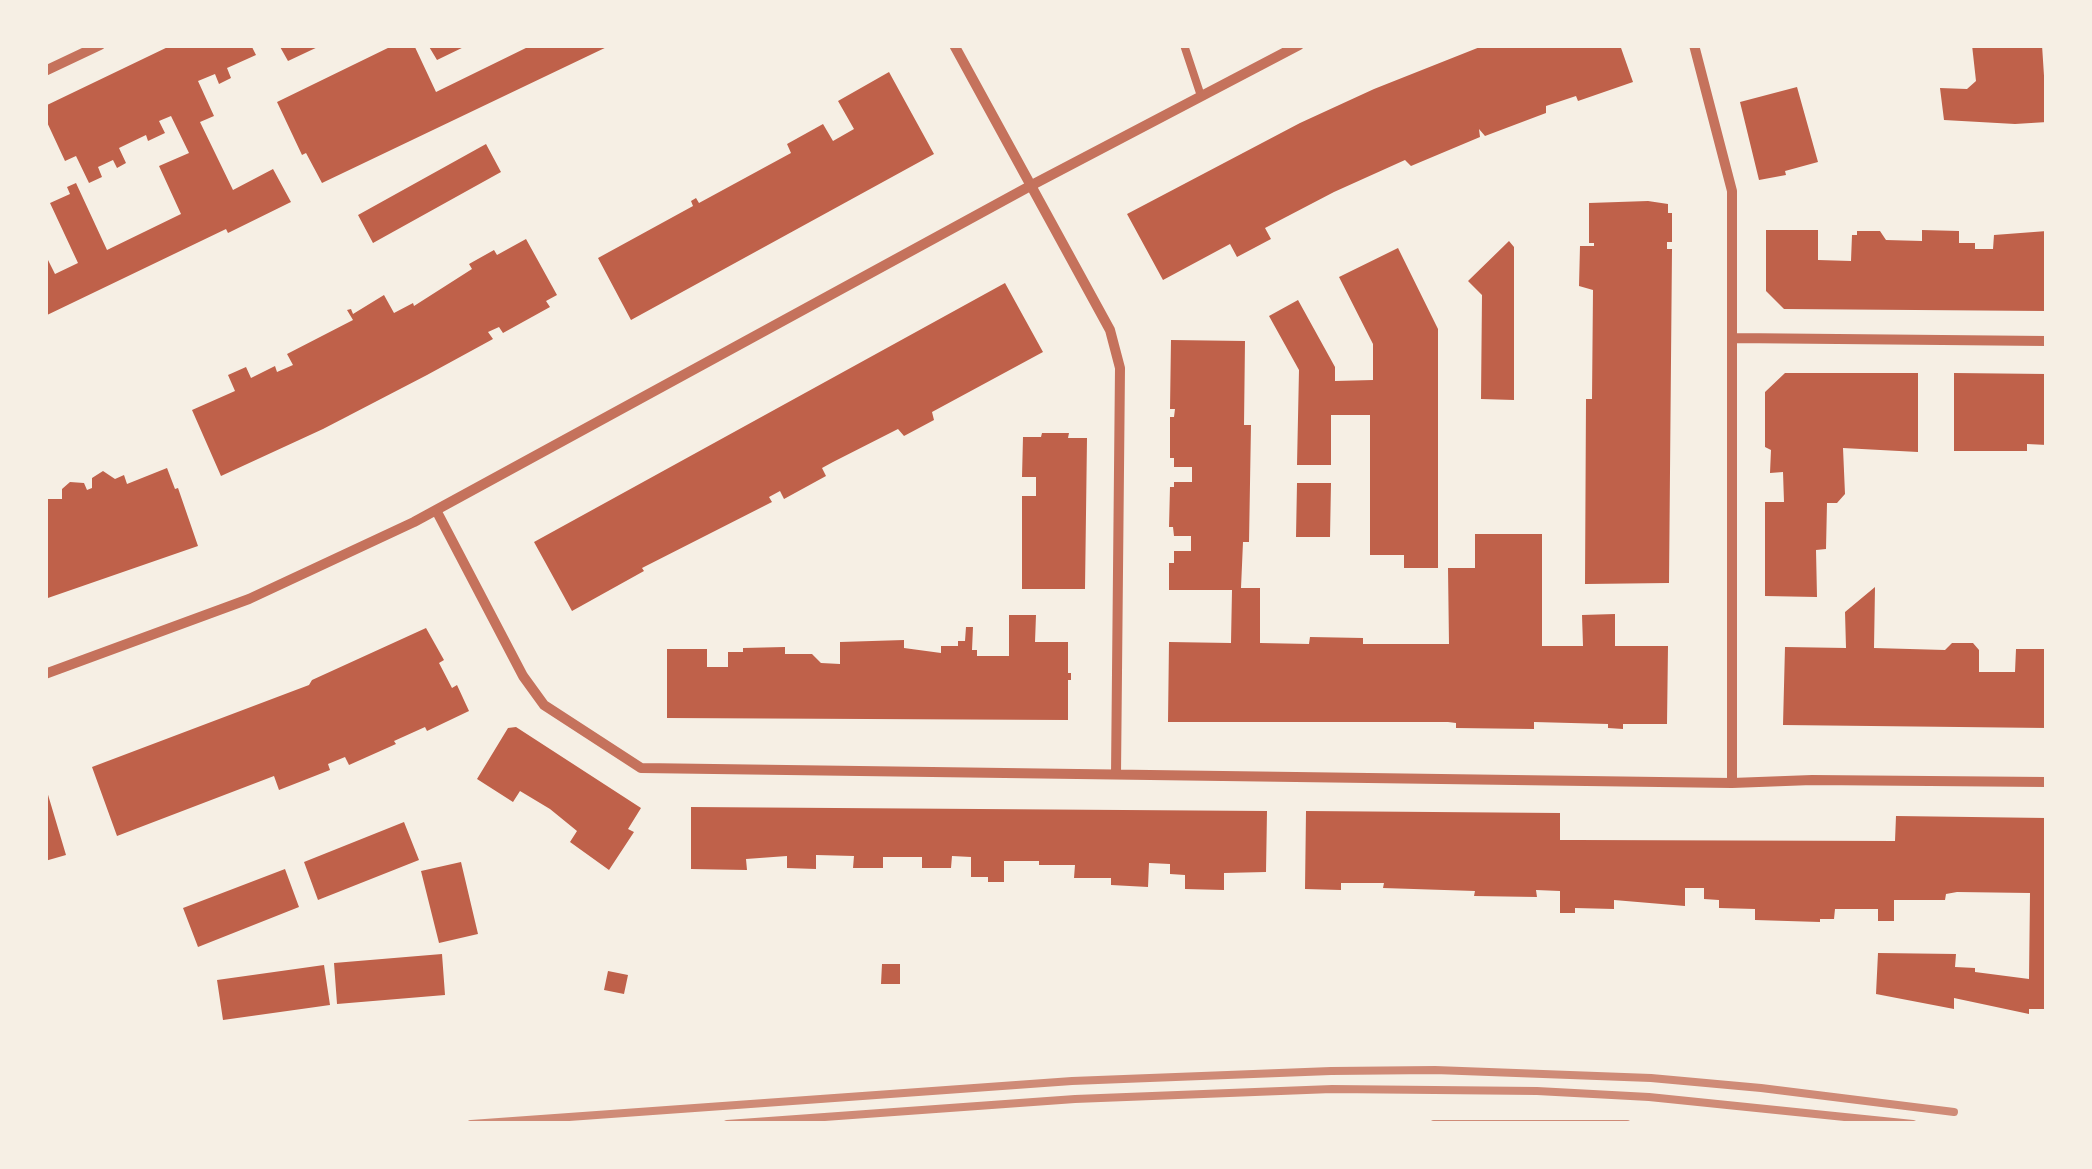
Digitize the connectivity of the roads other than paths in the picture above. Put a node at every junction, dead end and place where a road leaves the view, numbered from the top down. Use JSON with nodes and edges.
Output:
{"nodes":[{"id":1,"x":100,"y":45,"type":"edge"},
{"id":2,"x":954,"y":45,"type":"edge"},
{"id":3,"x":1184,"y":45,"type":"edge"},
{"id":4,"x":1299,"y":45,"type":"edge"},
{"id":5,"x":1694,"y":45,"type":"edge"},
{"id":6,"x":45,"y":71,"type":"edge"},
{"id":7,"x":1201,"y":96,"type":"junction"},
{"id":8,"x":1032,"y":185,"type":"junction"},
{"id":9,"x":1733,"y":338,"type":"junction"},
{"id":10,"x":2047,"y":341,"type":"edge"},
{"id":11,"x":436,"y":510,"type":"junction"},
{"id":12,"x":45,"y":674,"type":"edge"},
{"id":13,"x":1116,"y":774,"type":"junction"},
{"id":14,"x":2047,"y":782,"type":"edge"},
{"id":15,"x":1732,"y":784,"type":"junction"}],
"edges":[{"from":1,"to":6,"type":"street"},
{"from":2,"to":8,"type":"street"},
{"from":3,"to":7,"type":"lane"},
{"from":4,"to":7,"type":"street"},
{"from":5,"to":9,"type":"street"},
{"from":7,"to":8,"type":"street"},
{"from":8,"to":11,"type":"street"},
{"from":8,"to":13,"type":"street"},
{"from":9,"to":10,"type":"street"},
{"from":9,"to":15,"type":"street"},
{"from":11,"to":12,"type":"street"},
{"from":11,"to":13,"type":"street"},
{"from":13,"to":15,"type":"street"},
{"from":14,"to":15,"type":"street"}]}
